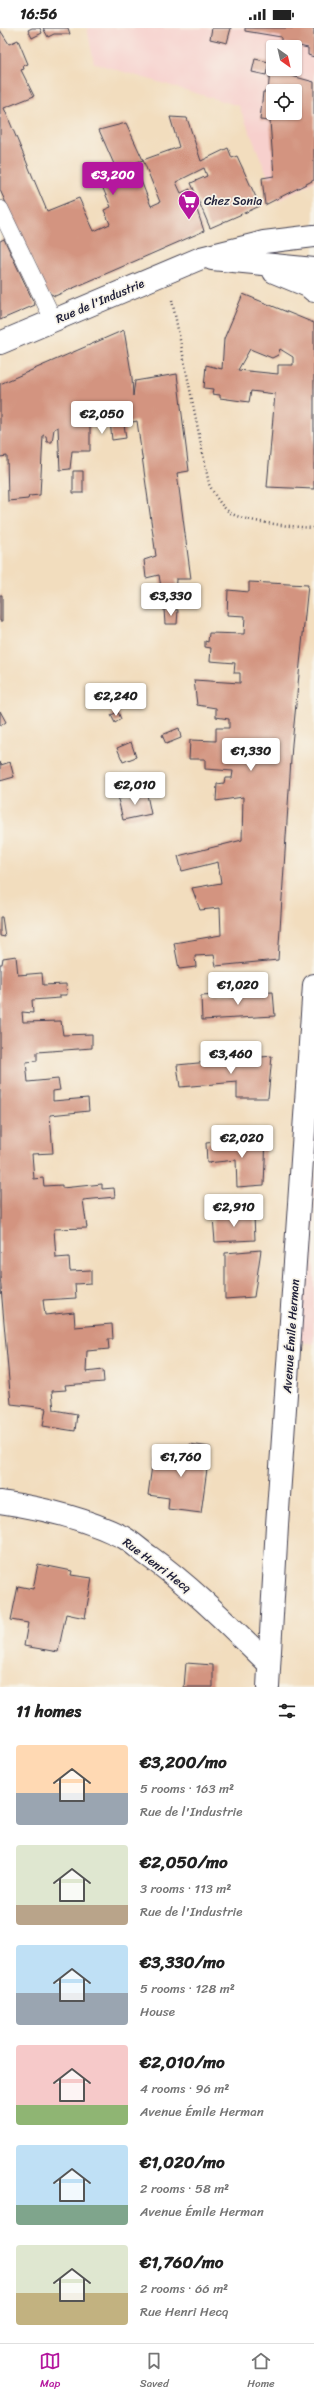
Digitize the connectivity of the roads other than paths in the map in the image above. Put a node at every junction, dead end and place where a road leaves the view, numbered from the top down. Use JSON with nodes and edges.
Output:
{"nodes":[{"id":1,"x":0,"y":209,"type":"edge"},
{"id":2,"x":314,"y":236,"type":"edge"},
{"id":3,"x":201,"y":258,"type":"junction"},
{"id":4,"x":242,"y":262,"type":"junction"},
{"id":5,"x":314,"y":269,"type":"edge"},
{"id":6,"x":314,"y":291,"type":"edge"},
{"id":7,"x":54,"y":321,"type":"junction"},
{"id":8,"x":0,"y":343,"type":"edge"},
{"id":9,"x":314,"y":985,"type":"edge"},
{"id":10,"x":308,"y":1196,"type":"edge"},
{"id":11,"x":0,"y":1502,"type":"edge"},
{"id":12,"x":268,"y":1663,"type":"junction"},
{"id":13,"x":268,"y":1687,"type":"edge"}],
"edges":[{"from":1,"to":7,"type":"lane"},
{"from":2,"to":3,"type":"street","name":"Rue de l'Industrie"},
{"from":3,"to":4,"type":"street","name":"Rue de l'Industrie"},
{"from":3,"to":7,"type":"street","name":"Rue de l'Industrie"},
{"from":4,"to":5,"type":"street","name":"Rue de l'Industrie"},
{"from":4,"to":6,"type":"street","name":"Rue de l'Industrie"},
{"from":7,"to":8,"type":"street","name":"Rue de l'Industrie"},
{"from":9,"to":10,"type":"street","name":"Avenue Émile Herman"},
{"from":10,"to":12,"type":"street","name":"Avenue Émile Herman"},
{"from":11,"to":12,"type":"street","name":"Rue Henri Hecq"},
{"from":12,"to":13,"type":"street","name":"Avenue Émile Herman"}]}
